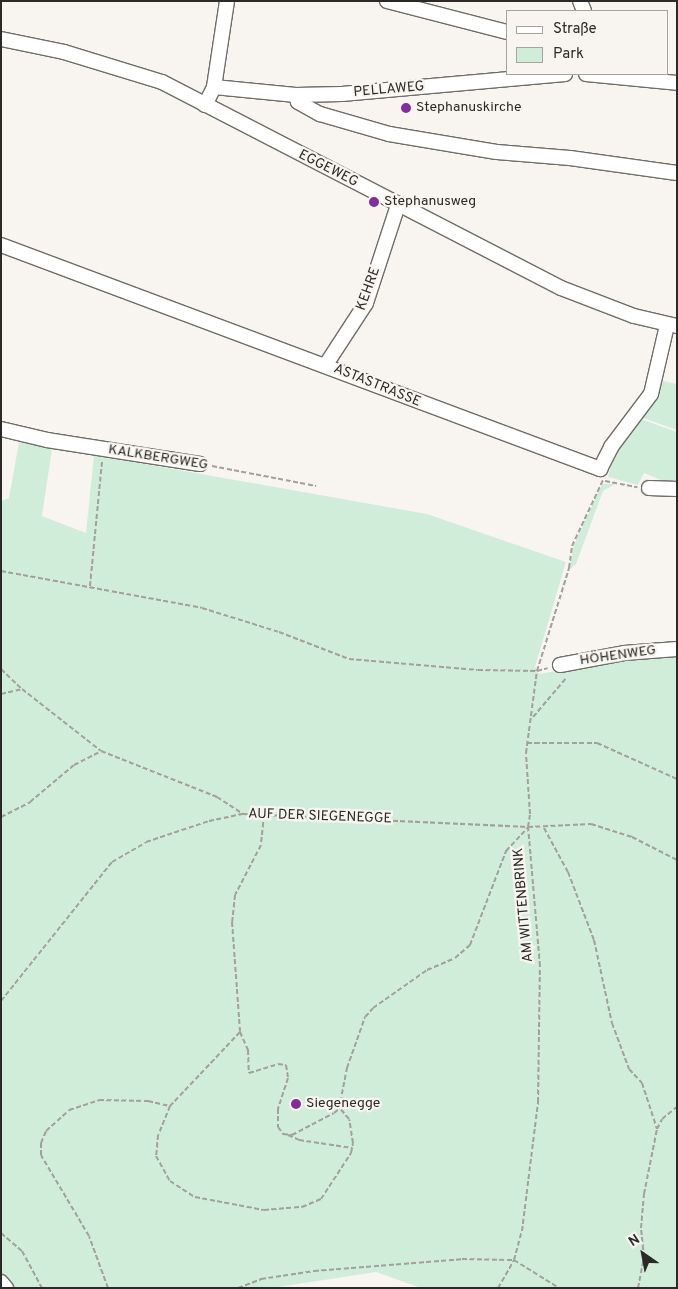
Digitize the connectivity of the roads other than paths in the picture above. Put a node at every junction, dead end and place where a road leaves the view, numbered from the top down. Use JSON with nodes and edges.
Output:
{"nodes":[{"id":1,"x":227,"y":1,"type":"edge"},
{"id":2,"x":387,"y":1,"type":"edge"},
{"id":3,"x":506,"y":32,"type":"edge"},
{"id":4,"x":1,"y":39,"type":"edge"},
{"id":5,"x":554,"y":75,"type":"edge"},
{"id":6,"x":597,"y":75,"type":"edge"},
{"id":7,"x":677,"y":82,"type":"edge"},
{"id":8,"x":214,"y":87,"type":"junction"},
{"id":9,"x":296,"y":95,"type":"junction"},
{"id":10,"x":205,"y":105,"type":"junction"},
{"id":11,"x":677,"y":173,"type":"edge"},
{"id":12,"x":398,"y":205,"type":"junction"},
{"id":13,"x":1,"y":245,"type":"edge"},
{"id":14,"x":672,"y":326,"type":"edge"},
{"id":15,"x":326,"y":366,"type":"junction"},
{"id":16,"x":1,"y":429,"type":"edge"},
{"id":17,"x":200,"y":464,"type":"road end"},
{"id":18,"x":649,"y":488,"type":"road end"},
{"id":19,"x":677,"y":489,"type":"edge"},
{"id":20,"x":677,"y":649,"type":"edge"},
{"id":21,"x":560,"y":665,"type":"dead end"},
{"id":22,"x":1,"y":1282,"type":"edge"},
{"id":23,"x":6,"y":1288,"type":"edge"}],
"edges":[{"from":1,"to":8,"type":"street"},
{"from":2,"to":3,"type":"street"},
{"from":4,"to":10,"type":"street","name":"EGGEWEG"},
{"from":5,"to":9,"type":"street","name":"PELLAWEG"},
{"from":6,"to":7,"type":"street"},
{"from":8,"to":9,"type":"street","name":"PELLAWEG"},
{"from":8,"to":10,"type":"street"},
{"from":9,"to":11,"type":"street"},
{"from":10,"to":12,"type":"street","name":"EGGEWEG"},
{"from":12,"to":14,"type":"street","name":"EGGEWEG"},
{"from":12,"to":15,"type":"street","name":"KEHRE"},
{"from":13,"to":15,"type":"street","name":"ASTASTRASSE"},
{"from":14,"to":15,"type":"street","name":"ASTASTRASSE"},
{"from":16,"to":17,"type":"street","name":"KALKBERGWEG"},
{"from":18,"to":19,"type":"street"},
{"from":20,"to":21,"type":"street","name":"HÖHENWEG"},
{"from":22,"to":23,"type":"street"}]}
